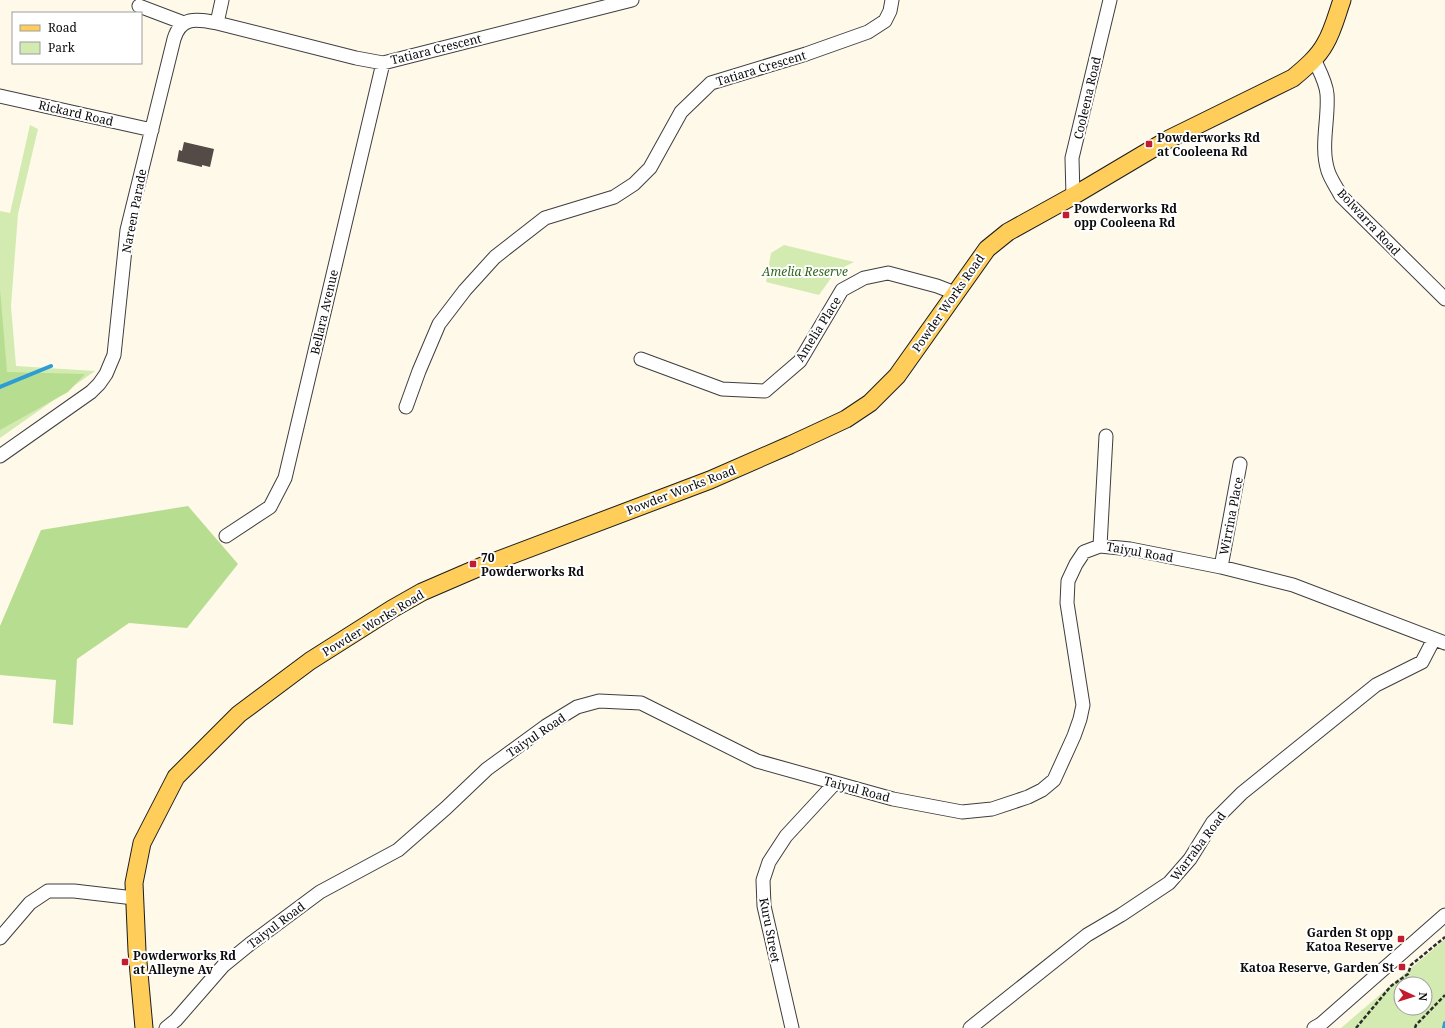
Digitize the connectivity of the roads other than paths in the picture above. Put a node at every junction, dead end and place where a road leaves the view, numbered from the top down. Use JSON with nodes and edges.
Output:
{"nodes":[{"id":1,"x":222,"y":0,"type":"edge"},
{"id":2,"x":632,"y":0,"type":"edge"},
{"id":3,"x":892,"y":0,"type":"edge"},
{"id":4,"x":1110,"y":0,"type":"edge"},
{"id":5,"x":1342,"y":0,"type":"edge"},
{"id":6,"x":139,"y":6,"type":"dead end"},
{"id":7,"x":184,"y":23,"type":"junction"},
{"id":8,"x":217,"y":23,"type":"junction"},
{"id":9,"x":1314,"y":59,"type":"junction"},
{"id":10,"x":383,"y":63,"type":"junction"},
{"id":11,"x":0,"y":96,"type":"edge"},
{"id":12,"x":152,"y":130,"type":"junction"},
{"id":13,"x":1073,"y":196,"type":"junction"},
{"id":14,"x":955,"y":293,"type":"junction"},
{"id":15,"x":1445,"y":299,"type":"edge"},
{"id":16,"x":640,"y":359,"type":"dead end"},
{"id":17,"x":406,"y":407,"type":"dead end"},
{"id":18,"x":1106,"y":436,"type":"dead end"},
{"id":19,"x":0,"y":456,"type":"edge"},
{"id":20,"x":1240,"y":464,"type":"dead end"},
{"id":21,"x":226,"y":536,"type":"dead end"},
{"id":22,"x":1100,"y":546,"type":"junction"},
{"id":23,"x":1221,"y":567,"type":"junction"},
{"id":24,"x":1440,"y":641,"type":"edge"},
{"id":25,"x":835,"y":783,"type":"junction"},
{"id":26,"x":134,"y":898,"type":"junction"},
{"id":27,"x":1445,"y":915,"type":"edge"},
{"id":28,"x":0,"y":938,"type":"edge"},
{"id":29,"x":976,"y":1026,"type":"edge"},
{"id":30,"x":1317,"y":1027,"type":"edge"},
{"id":31,"x":144,"y":1028,"type":"edge"},
{"id":32,"x":166,"y":1028,"type":"edge"},
{"id":33,"x":792,"y":1028,"type":"edge"}],
"edges":[{"from":1,"to":8,"type":"street"},
{"from":2,"to":10,"type":"street","name":"Tatiara Crescent"},
{"from":3,"to":17,"type":"street","name":"Tatiara Crescent"},
{"from":4,"to":13,"type":"street","name":"Cooleena Road"},
{"from":5,"to":9,"type":"main road","name":"Powder Works Road"},
{"from":6,"to":7,"type":"street"},
{"from":7,"to":8,"type":"street"},
{"from":7,"to":12,"type":"street","name":"Nareen Parade"},
{"from":8,"to":10,"type":"street","name":"Tatiara Crescent"},
{"from":9,"to":13,"type":"main road","name":"Powder Works Road"},
{"from":9,"to":15,"type":"street","name":"Bolwarra Road"},
{"from":10,"to":21,"type":"street","name":"Bellara Avenue"},
{"from":11,"to":12,"type":"street","name":"Rickard Road"},
{"from":12,"to":19,"type":"street","name":"Nareen Parade"},
{"from":13,"to":14,"type":"main road","name":"Powder Works Road"},
{"from":14,"to":16,"type":"street","name":"Amelia Place"},
{"from":14,"to":26,"type":"main road","name":"Powder Works Road"},
{"from":18,"to":22,"type":"street"},
{"from":20,"to":23,"type":"street","name":"Wirrina Place"},
{"from":22,"to":23,"type":"street","name":"Taiyul Road"},
{"from":22,"to":25,"type":"street","name":"Taiyul Road"},
{"from":23,"to":24,"type":"street","name":"Taiyul Road"},
{"from":24,"to":29,"type":"street","name":"Warraba Road"},
{"from":25,"to":32,"type":"street","name":"Taiyul Road"},
{"from":25,"to":33,"type":"street","name":"Kuru Street"},
{"from":26,"to":28,"type":"street"},
{"from":26,"to":31,"type":"main road","name":"Powder Works Road"},
{"from":27,"to":30,"type":"street"}]}
